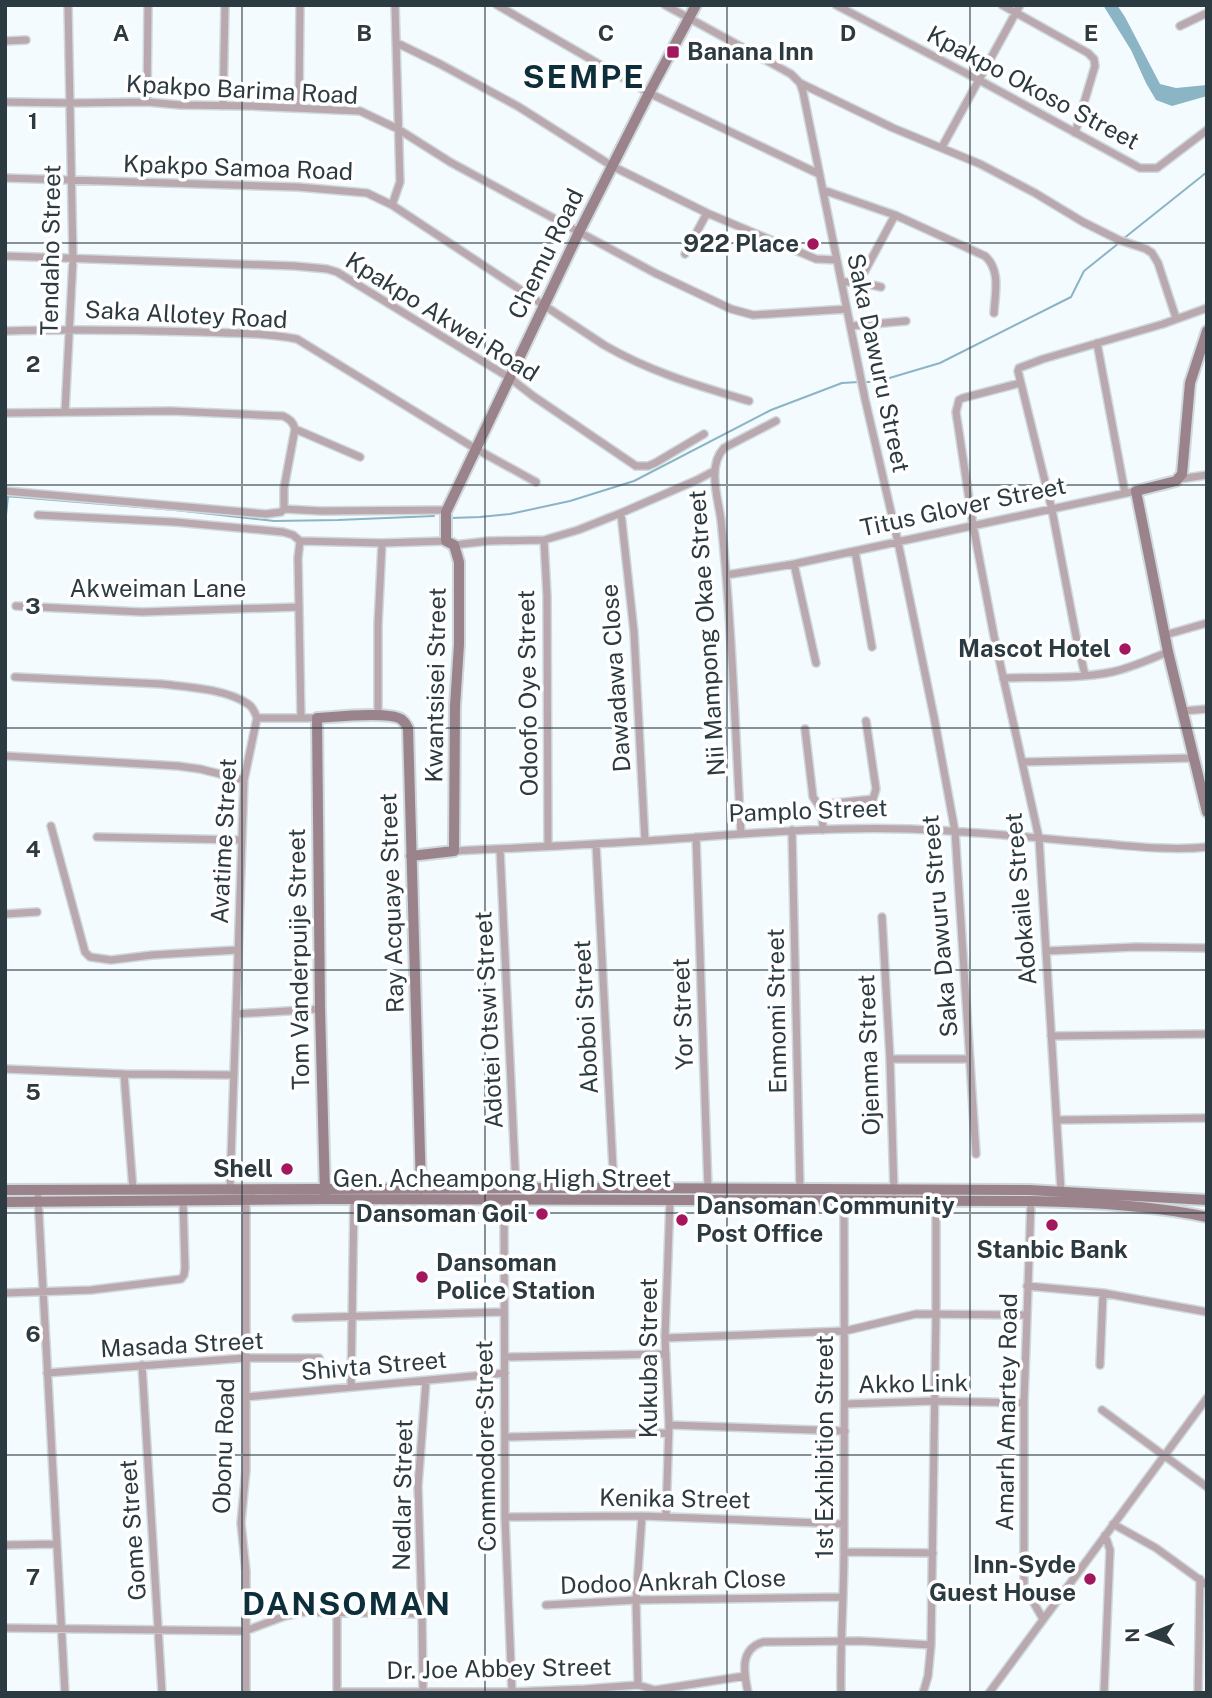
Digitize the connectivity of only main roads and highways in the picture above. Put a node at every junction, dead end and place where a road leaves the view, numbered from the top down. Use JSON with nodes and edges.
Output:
{"nodes":[{"id":1,"x":696,"y":5,"type":"edge"},
{"id":2,"x":1207,"y":331,"type":"edge"},
{"id":3,"x":445,"y":526,"type":"joint"},
{"id":4,"x":317,"y":718,"type":"joint"},
{"id":5,"x":1204,"y":789,"type":"edge"},
{"id":6,"x":1207,"y":812,"type":"edge"},
{"id":7,"x":454,"y":851,"type":"joint"},
{"id":8,"x":411,"y":856,"type":"junction"},
{"id":9,"x":5,"y":1189,"type":"edge"},
{"id":10,"x":421,"y":1189,"type":"junction"},
{"id":11,"x":325,"y":1194,"type":"junction"},
{"id":12,"x":1204,"y":1199,"type":"edge"},
{"id":13,"x":5,"y":1202,"type":"edge"},
{"id":14,"x":1207,"y":1217,"type":"edge"}],
"edges":[{"from":1,"to":3,"type":"main road","name":"Chemu Road"},
{"from":2,"to":5,"type":"main road","name":"Titus Glover Street"},
{"from":3,"to":7,"type":"main road","name":"Kwantsisei Street"},
{"from":4,"to":8,"type":"main road","name":"Ray Acquaye Street"},
{"from":4,"to":11,"type":"main road","name":"Tom Vanderpuije Street"},
{"from":5,"to":6,"type":"main road"},
{"from":7,"to":8,"type":"main road","name":"Pamplo Street"},
{"from":8,"to":10,"type":"main road","name":"Ray Acquaye Street"},
{"from":9,"to":11,"type":"main road","name":"Gen. Acheampong High Street"},
{"from":10,"to":11,"type":"main road","name":"Gen. Acheampong High Street"},
{"from":10,"to":12,"type":"main road","name":"Gen. Acheampong High Street"},
{"from":11,"to":13,"type":"main road","name":"Gen. Acheampong High Street"},
{"from":11,"to":14,"type":"main road","name":"Gen. Acheampong High Street"}]}
